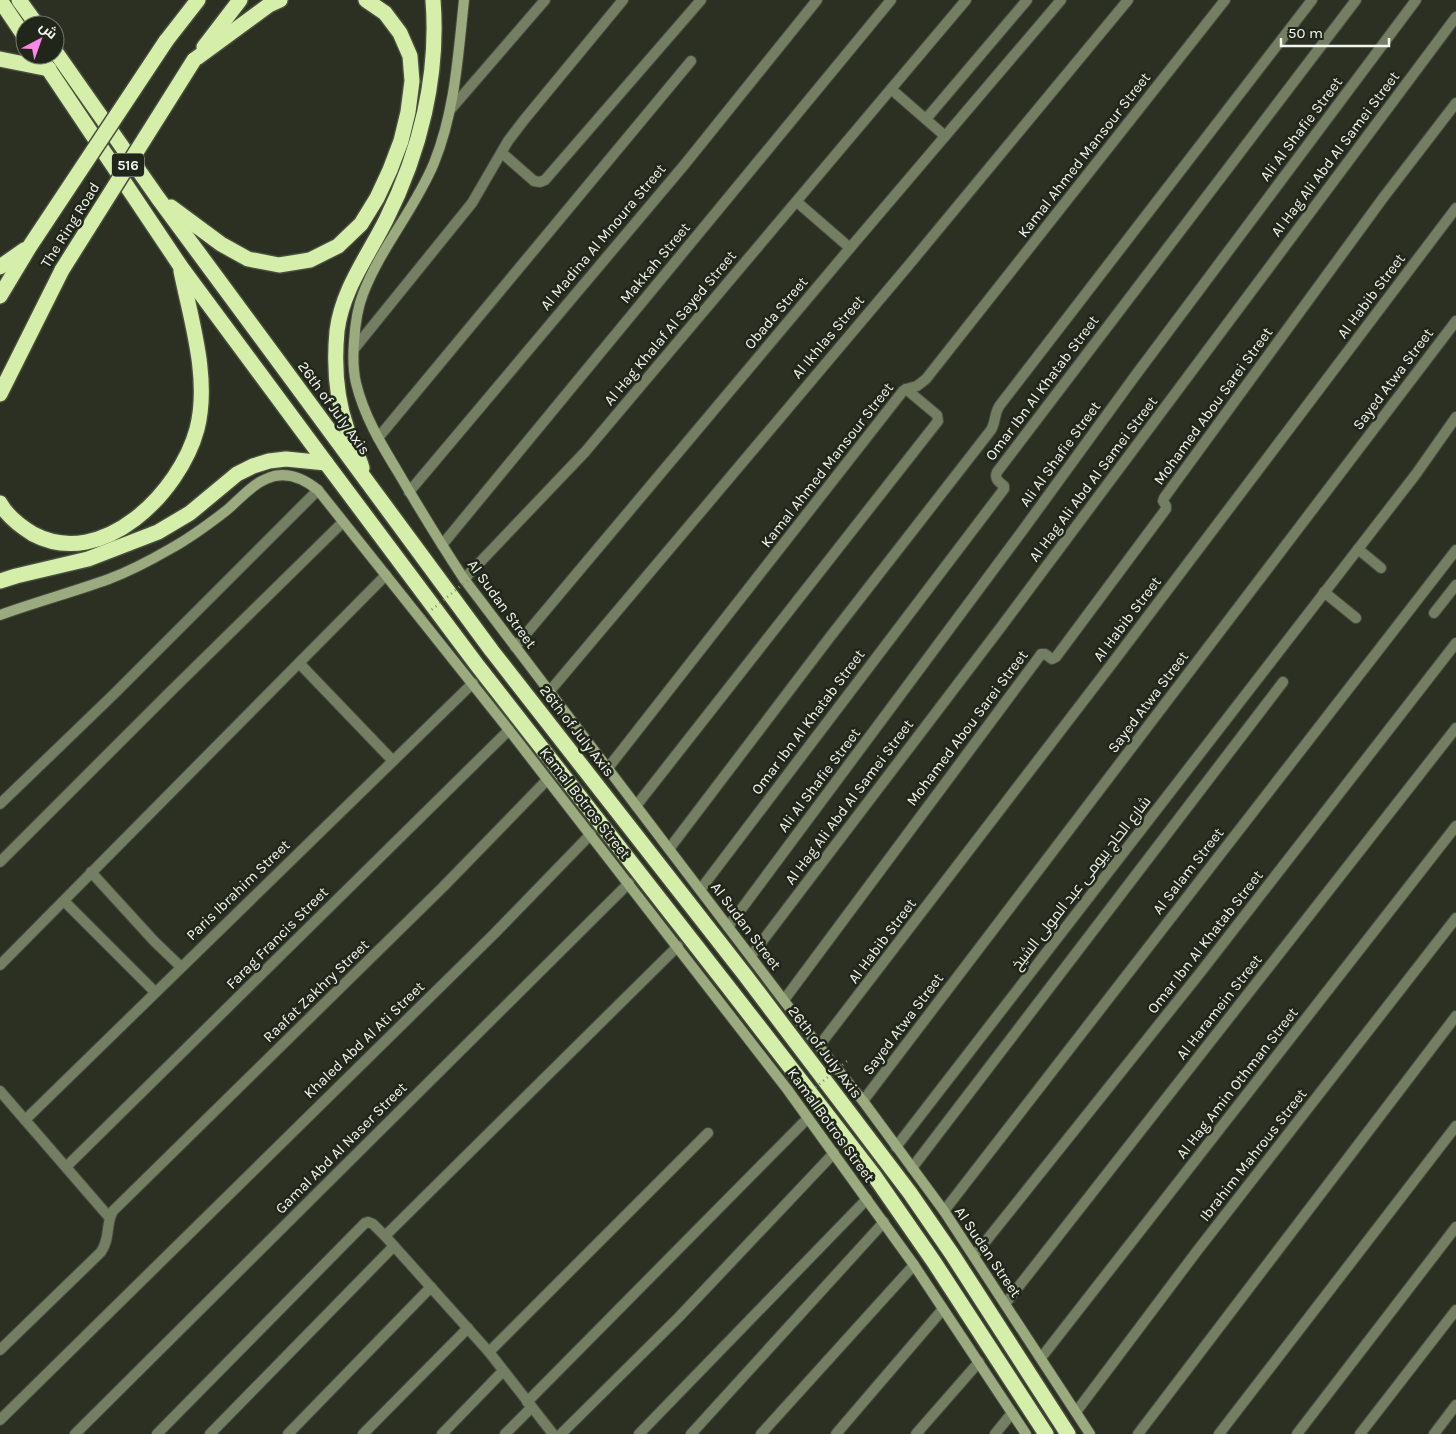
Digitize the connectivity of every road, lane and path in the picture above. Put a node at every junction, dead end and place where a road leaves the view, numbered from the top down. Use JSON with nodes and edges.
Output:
{"nodes":[{"id":1,"x":0,"y":0,"type":"edge"},
{"id":2,"x":19,"y":0,"type":"edge"},
{"id":3,"x":188,"y":0,"type":"edge"},
{"id":4,"x":198,"y":0,"type":"edge"},
{"id":5,"x":240,"y":0,"type":"edge"},
{"id":6,"x":280,"y":0,"type":"edge"},
{"id":7,"x":366,"y":0,"type":"edge"},
{"id":8,"x":433,"y":0,"type":"edge"},
{"id":9,"x":464,"y":0,"type":"edge"},
{"id":10,"x":545,"y":0,"type":"edge"},
{"id":11,"x":623,"y":0,"type":"edge"},
{"id":12,"x":701,"y":0,"type":"edge"},
{"id":13,"x":817,"y":0,"type":"edge"},
{"id":14,"x":891,"y":0,"type":"edge"},
{"id":15,"x":966,"y":0,"type":"edge"},
{"id":16,"x":1027,"y":0,"type":"edge"},
{"id":17,"x":1061,"y":0,"type":"edge"},
{"id":18,"x":1128,"y":0,"type":"edge"},
{"id":19,"x":1225,"y":0,"type":"edge"},
{"id":20,"x":1312,"y":0,"type":"edge"},
{"id":21,"x":1356,"y":0,"type":"edge"},
{"id":22,"x":1416,"y":0,"type":"edge"},
{"id":23,"x":30,"y":15,"type":"edge"},
{"id":24,"x":1456,"y":17,"type":"edge"},
{"id":25,"x":15,"y":22,"type":"edge"},
{"id":26,"x":166,"y":41,"type":"junction"},
{"id":27,"x":0,"y":59,"type":"edge"},
{"id":28,"x":194,"y":60,"type":"junction"},
{"id":29,"x":691,"y":61,"type":"dead end"},
{"id":30,"x":46,"y":65,"type":"edge"},
{"id":31,"x":65,"y":65,"type":"edge"},
{"id":32,"x":49,"y":69,"type":"junction"},
{"id":33,"x":892,"y":89,"type":"junction"},
{"id":34,"x":1456,"y":103,"type":"edge"},
{"id":35,"x":450,"y":110,"type":"junction"},
{"id":36,"x":926,"y":119,"type":"junction"},
{"id":37,"x":945,"y":136,"type":"junction"},
{"id":38,"x":502,"y":153,"type":"junction"},
{"id":39,"x":158,"y":198,"type":"junction"},
{"id":40,"x":797,"y":202,"type":"junction"},
{"id":41,"x":1456,"y":208,"type":"edge"},
{"id":42,"x":30,"y":246,"type":"junction"},
{"id":43,"x":850,"y":248,"type":"junction"},
{"id":44,"x":0,"y":267,"type":"edge"},
{"id":45,"x":181,"y":267,"type":"junction"},
{"id":46,"x":62,"y":270,"type":"junction"},
{"id":47,"x":0,"y":296,"type":"edge"},
{"id":48,"x":1456,"y":320,"type":"edge"},
{"id":49,"x":354,"y":349,"type":"junction"},
{"id":50,"x":0,"y":371,"type":"edge"},
{"id":51,"x":906,"y":389,"type":"junction"},
{"id":52,"x":0,"y":394,"type":"edge"},
{"id":53,"x":1456,"y":417,"type":"edge"},
{"id":54,"x":378,"y":438,"type":"junction"},
{"id":55,"x":326,"y":463,"type":"junction"},
{"id":56,"x":363,"y":477,"type":"junction"},
{"id":57,"x":318,"y":490,"type":"junction"},
{"id":58,"x":409,"y":492,"type":"junction"},
{"id":59,"x":0,"y":503,"type":"edge"},
{"id":60,"x":343,"y":522,"type":"junction"},
{"id":61,"x":442,"y":545,"type":"junction"},
{"id":62,"x":1358,"y":549,"type":"junction"},
{"id":63,"x":1456,"y":550,"type":"edge"},
{"id":64,"x":1381,"y":568,"type":"dead end"},
{"id":65,"x":386,"y":575,"type":"junction"},
{"id":66,"x":474,"y":575,"type":"dead end"},
{"id":67,"x":464,"y":579,"type":"junction"},
{"id":68,"x":0,"y":581,"type":"edge"},
{"id":69,"x":1456,"y":585,"type":"edge"},
{"id":70,"x":1324,"y":592,"type":"junction"},
{"id":71,"x":1434,"y":613,"type":"dead end"},
{"id":72,"x":0,"y":615,"type":"edge"},
{"id":73,"x":424,"y":616,"type":"dead end"},
{"id":74,"x":1356,"y":618,"type":"dead end"},
{"id":75,"x":1456,"y":643,"type":"edge"},
{"id":76,"x":515,"y":647,"type":"junction"},
{"id":77,"x":298,"y":663,"type":"junction"},
{"id":78,"x":1283,"y":682,"type":"dead end"},
{"id":79,"x":473,"y":684,"type":"junction"},
{"id":80,"x":549,"y":692,"type":"junction"},
{"id":81,"x":1456,"y":728,"type":"edge"},
{"id":82,"x":510,"y":730,"type":"junction"},
{"id":83,"x":393,"y":761,"type":"junction"},
{"id":84,"x":608,"y":768,"type":"junction"},
{"id":85,"x":548,"y":780,"type":"junction"},
{"id":86,"x":0,"y":804,"type":"edge"},
{"id":87,"x":636,"y":806,"type":"junction"},
{"id":88,"x":1456,"y":826,"type":"edge"},
{"id":89,"x":591,"y":834,"type":"junction"},
{"id":90,"x":669,"y":849,"type":"junction"},
{"id":91,"x":0,"y":862,"type":"edge"},
{"id":92,"x":91,"y":872,"type":"junction"},
{"id":93,"x":628,"y":883,"type":"junction"},
{"id":94,"x":700,"y":890,"type":"junction"},
{"id":95,"x":64,"y":900,"type":"junction"},
{"id":96,"x":1456,"y":918,"type":"edge"},
{"id":97,"x":728,"y":927,"type":"junction"},
{"id":98,"x":678,"y":946,"type":"junction"},
{"id":99,"x":751,"y":956,"type":"junction"},
{"id":100,"x":0,"y":965,"type":"edge"},
{"id":101,"x":181,"y":967,"type":"junction"},
{"id":102,"x":155,"y":992,"type":"junction"},
{"id":103,"x":784,"y":1000,"type":"junction"},
{"id":104,"x":1456,"y":1016,"type":"edge"},
{"id":105,"x":820,"y":1046,"type":"junction"},
{"id":106,"x":847,"y":1061,"type":"dead end"},
{"id":107,"x":1,"y":1095,"type":"edge"},
{"id":108,"x":804,"y":1097,"type":"dead end"},
{"id":109,"x":863,"y":1101,"type":"junction"},
{"id":110,"x":808,"y":1118,"type":"junction"},
{"id":111,"x":25,"y":1120,"type":"junction"},
{"id":112,"x":1456,"y":1126,"type":"edge"},
{"id":113,"x":708,"y":1133,"type":"dead end"},
{"id":114,"x":896,"y":1147,"type":"junction"},
{"id":115,"x":834,"y":1153,"type":"junction"},
{"id":116,"x":66,"y":1167,"type":"junction"},
{"id":117,"x":912,"y":1168,"type":"junction"},
{"id":118,"x":867,"y":1199,"type":"junction"},
{"id":119,"x":944,"y":1211,"type":"junction"},
{"id":120,"x":109,"y":1221,"type":"junction"},
{"id":121,"x":884,"y":1222,"type":"junction"},
{"id":122,"x":1456,"y":1227,"type":"edge"},
{"id":123,"x":385,"y":1236,"type":"junction"},
{"id":124,"x":394,"y":1246,"type":"junction"},
{"id":125,"x":974,"y":1256,"type":"junction"},
{"id":126,"x":914,"y":1265,"type":"junction"},
{"id":127,"x":431,"y":1287,"type":"junction"},
{"id":128,"x":1005,"y":1304,"type":"junction"},
{"id":129,"x":943,"y":1309,"type":"junction"},
{"id":130,"x":1456,"y":1310,"type":"edge"},
{"id":131,"x":468,"y":1328,"type":"junction"},
{"id":132,"x":0,"y":1350,"type":"edge"},
{"id":133,"x":490,"y":1352,"type":"junction"},
{"id":134,"x":1041,"y":1358,"type":"junction"},
{"id":135,"x":979,"y":1362,"type":"junction"},
{"id":136,"x":503,"y":1371,"type":"junction"},
{"id":137,"x":529,"y":1405,"type":"junction"},
{"id":138,"x":1456,"y":1405,"type":"edge"},
{"id":139,"x":1076,"y":1412,"type":"junction"},
{"id":140,"x":1012,"y":1413,"type":"junction"},
{"id":141,"x":0,"y":1420,"type":"edge"},
{"id":142,"x":75,"y":1434,"type":"edge"},
{"id":143,"x":157,"y":1434,"type":"edge"},
{"id":144,"x":210,"y":1434,"type":"edge"},
{"id":145,"x":288,"y":1434,"type":"edge"},
{"id":146,"x":363,"y":1434,"type":"edge"},
{"id":147,"x":442,"y":1434,"type":"edge"},
{"id":148,"x":506,"y":1434,"type":"edge"},
{"id":149,"x":553,"y":1434,"type":"edge"},
{"id":150,"x":561,"y":1434,"type":"edge"},
{"id":151,"x":639,"y":1434,"type":"edge"},
{"id":152,"x":691,"y":1434,"type":"edge"},
{"id":153,"x":760,"y":1434,"type":"edge"},
{"id":154,"x":836,"y":1434,"type":"edge"},
{"id":155,"x":916,"y":1434,"type":"edge"},
{"id":156,"x":995,"y":1434,"type":"edge"},
{"id":157,"x":1026,"y":1434,"type":"edge"},
{"id":158,"x":1046,"y":1434,"type":"edge"},
{"id":159,"x":1068,"y":1434,"type":"edge"},
{"id":160,"x":1090,"y":1434,"type":"edge"},
{"id":161,"x":1138,"y":1434,"type":"edge"},
{"id":162,"x":1219,"y":1434,"type":"edge"},
{"id":163,"x":1297,"y":1434,"type":"edge"},
{"id":164,"x":1360,"y":1434,"type":"edge"},
{"id":165,"x":1434,"y":1434,"type":"edge"}],
"edges":[{"from":1,"to":25,"type":"highway"},
{"from":2,"to":23,"type":"highway"},
{"from":3,"to":26,"type":"highway"},
{"from":4,"to":26,"type":"highway","name":"The Ring Road","number":"516"},
{"from":5,"to":28,"type":"highway","name":"The Ring Road","number":"516"},
{"from":6,"to":28,"type":"highway"},
{"from":7,"to":39,"type":"highway"},
{"from":8,"to":56,"type":"highway"},
{"from":9,"to":35,"type":"street","name":"Al Sudan Street"},
{"from":10,"to":35,"type":"street"},
{"from":11,"to":38,"type":"street"},
{"from":12,"to":38,"type":"street"},
{"from":13,"to":58,"type":"street","name":"Al Madina Al Mnoura Street"},
{"from":14,"to":61,"type":"street","name":"Makkah Street"},
{"from":15,"to":33,"type":"street","name":"Al Hag Khalaf Al Sayed Street"},
{"from":16,"to":36,"type":"street"},
{"from":17,"to":37,"type":"street","name":"Obada Street"},
{"from":18,"to":80,"type":"street","name":"Al Ikhlas Street"},
{"from":19,"to":51,"type":"street","name":"Kamal Ahmed Mansour Street"},
{"from":20,"to":90,"type":"street"},
{"from":21,"to":94,"type":"street","name":"Omar Ibn Al Khatab Street"},
{"from":22,"to":97,"type":"street","name":"Ali Al Shafie Street"},
{"from":24,"to":99,"type":"street","name":"Al Hag Ali Abd Al Samei Street"},
{"from":26,"to":42,"type":"highway","name":"The Ring Road","number":"516","bridge":true},
{"from":27,"to":32,"type":"highway"},
{"from":28,"to":46,"type":"highway","name":"The Ring Road","number":"516","bridge":true},
{"from":29,"to":54,"type":"street"},
{"from":30,"to":32,"type":"highway"},
{"from":31,"to":39,"type":"highway","name":"26th of July Axis"},
{"from":32,"to":45,"type":"highway"},
{"from":33,"to":36,"type":"street"},
{"from":33,"to":40,"type":"street","name":"Al Hag Khalaf Al Sayed Street"},
{"from":34,"to":103,"type":"street","name":"Mohamed Abou Sarei Street"},
{"from":35,"to":49,"type":"street","name":"Al Sudan Street"},
{"from":36,"to":37,"type":"street"},
{"from":37,"to":43,"type":"street","name":"Obada Street"},
{"from":38,"to":49,"type":"street"},
{"from":39,"to":56,"type":"highway","name":"26th of July Axis"},
{"from":40,"to":43,"type":"street"},
{"from":40,"to":67,"type":"street","name":"Al Hag Khalaf Al Sayed Street"},
{"from":41,"to":105,"type":"street","name":"Al Habib Street"},
{"from":42,"to":44,"type":"highway"},
{"from":42,"to":47,"type":"highway","name":"The Ring Road","number":"516"},
{"from":43,"to":76,"type":"street","name":"Obada Street"},
{"from":45,"to":55,"type":"highway"},
{"from":45,"to":59,"type":"highway"},
{"from":46,"to":50,"type":"highway","name":"The Ring Road","number":"516"},
{"from":46,"to":52,"type":"highway"},
{"from":48,"to":109,"type":"street","name":"Sayed Atwa Street"},
{"from":49,"to":54,"type":"street","name":"Al Sudan Street"},
{"from":51,"to":84,"type":"street","name":"Kamal Ahmed Mansour Street"},
{"from":51,"to":87,"type":"street"},
{"from":53,"to":62,"type":"street","name":"شارع الحاج بيومى عبد المولى الشيخ"},
{"from":54,"to":58,"type":"street","name":"Al Sudan Street"},
{"from":55,"to":68,"type":"highway"},
{"from":55,"to":158,"type":"highway"},
{"from":56,"to":159,"type":"highway","name":"26th of July Axis"},
{"from":57,"to":60,"type":"street","name":"Kamal Botros Street"},
{"from":57,"to":72,"type":"street","name":"Kamal Botros Street"},
{"from":57,"to":86,"type":"street"},
{"from":58,"to":61,"type":"street","name":"Al Sudan Street"},
{"from":60,"to":65,"type":"street","name":"Kamal Botros Street"},
{"from":60,"to":91,"type":"street"},
{"from":61,"to":67,"type":"street","name":"Al Sudan Street"},
{"from":62,"to":64,"type":"street"},
{"from":62,"to":70,"type":"street","name":"شارع الحاج بيومى عبد المولى الشيخ"},
{"from":63,"to":119,"type":"street","name":"Al Salam Street"},
{"from":65,"to":77,"type":"street"},
{"from":65,"to":79,"type":"street","name":"Kamal Botros Street"},
{"from":66,"to":73,"type":"path","bridge":true},
{"from":67,"to":76,"type":"street","name":"Al Sudan Street"},
{"from":69,"to":71,"type":"street"},
{"from":70,"to":74,"type":"street"},
{"from":70,"to":114,"type":"street","name":"شارع الحاج بيومى عبد المولى الشيخ"},
{"from":75,"to":125,"type":"street","name":"Omar Ibn Al Khatab Street"},
{"from":76,"to":80,"type":"street","name":"Al Sudan Street"},
{"from":77,"to":83,"type":"street"},
{"from":77,"to":92,"type":"street"},
{"from":78,"to":117,"type":"street"},
{"from":79,"to":82,"type":"street","name":"Kamal Botros Street"},
{"from":79,"to":83,"type":"street","name":"Paris Ibrahim Street"},
{"from":80,"to":84,"type":"street","name":"Al Sudan Street"},
{"from":81,"to":128,"type":"street","name":"Al Haramein Street"},
{"from":82,"to":85,"type":"street","name":"Kamal Botros Street"},
{"from":82,"to":116,"type":"street","name":"Farag Francis Street"},
{"from":83,"to":101,"type":"street","name":"Paris Ibrahim Street"},
{"from":84,"to":87,"type":"street","name":"Al Sudan Street"},
{"from":85,"to":89,"type":"street","name":"Kamal Botros Street"},
{"from":85,"to":120,"type":"street","name":"Raafat Zakhry Street"},
{"from":87,"to":90,"type":"street","name":"Al Sudan Street"},
{"from":88,"to":134,"type":"street","name":"Al Hag Amin Othman Street"},
{"from":89,"to":93,"type":"street","name":"Kamal Botros Street"},
{"from":89,"to":141,"type":"street","name":"Khaled Abd Al Ati Street"},
{"from":90,"to":94,"type":"street","name":"Al Sudan Street"},
{"from":92,"to":95,"type":"street"},
{"from":92,"to":101,"type":"street"},
{"from":93,"to":98,"type":"street","name":"Kamal Botros Street"},
{"from":93,"to":142,"type":"street","name":"Gamal Abd Al Naser Street"},
{"from":94,"to":97,"type":"street","name":"Al Sudan Street"},
{"from":95,"to":100,"type":"street"},
{"from":95,"to":102,"type":"street"},
{"from":96,"to":139,"type":"street","name":"Ibrahim Mahrous Street"},
{"from":97,"to":99,"type":"street","name":"Al Sudan Street"},
{"from":98,"to":110,"type":"street","name":"Kamal Botros Street"},
{"from":98,"to":123,"type":"street"},
{"from":99,"to":103,"type":"street","name":"Al Sudan Street"},
{"from":101,"to":102,"type":"street","name":"Paris Ibrahim Street"},
{"from":102,"to":111,"type":"street","name":"Paris Ibrahim Street"},
{"from":103,"to":105,"type":"street","name":"Al Sudan Street"},
{"from":104,"to":161,"type":"street"},
{"from":105,"to":109,"type":"street","name":"Al Sudan Street"},
{"from":106,"to":108,"type":"path","bridge":true},
{"from":107,"to":111,"type":"street"},
{"from":109,"to":114,"type":"street","name":"Al Sudan Street"},
{"from":110,"to":115,"type":"street","name":"Kamal Botros Street"},
{"from":110,"to":137,"type":"street"},
{"from":111,"to":116,"type":"street"},
{"from":112,"to":162,"type":"street"},
{"from":113,"to":133,"type":"street"},
{"from":114,"to":117,"type":"street","name":"Al Sudan Street"},
{"from":115,"to":118,"type":"street","name":"Kamal Botros Street"},
{"from":115,"to":150,"type":"street"},
{"from":116,"to":120,"type":"street"},
{"from":117,"to":119,"type":"street","name":"Al Sudan Street"},
{"from":118,"to":121,"type":"street","name":"Kamal Botros Street"},
{"from":118,"to":151,"type":"street"},
{"from":119,"to":125,"type":"street","name":"Al Sudan Street"},
{"from":120,"to":132,"type":"street"},
{"from":121,"to":126,"type":"street","name":"Kamal Botros Street"},
{"from":121,"to":152,"type":"street"},
{"from":122,"to":163,"type":"street"},
{"from":123,"to":124,"type":"street"},
{"from":123,"to":143,"type":"street"},
{"from":124,"to":127,"type":"street"},
{"from":124,"to":144,"type":"street"},
{"from":125,"to":128,"type":"street","name":"Al Sudan Street"},
{"from":126,"to":129,"type":"street","name":"Kamal Botros Street"},
{"from":126,"to":153,"type":"street"},
{"from":127,"to":131,"type":"street"},
{"from":127,"to":145,"type":"street"},
{"from":128,"to":134,"type":"street","name":"Al Sudan Street"},
{"from":129,"to":135,"type":"street","name":"Kamal Botros Street"},
{"from":129,"to":154,"type":"street"},
{"from":130,"to":164,"type":"street"},
{"from":131,"to":133,"type":"street"},
{"from":131,"to":146,"type":"street"},
{"from":133,"to":136,"type":"street"},
{"from":134,"to":139,"type":"street","name":"Al Sudan Street"},
{"from":135,"to":140,"type":"street","name":"Kamal Botros Street"},
{"from":135,"to":155,"type":"street"},
{"from":136,"to":137,"type":"street"},
{"from":136,"to":147,"type":"street"},
{"from":137,"to":148,"type":"street"},
{"from":137,"to":149,"type":"street"},
{"from":138,"to":165,"type":"street"},
{"from":139,"to":160,"type":"street","name":"Al Sudan Street"},
{"from":140,"to":156,"type":"street"},
{"from":140,"to":157,"type":"street","name":"Kamal Botros Street"}]}
